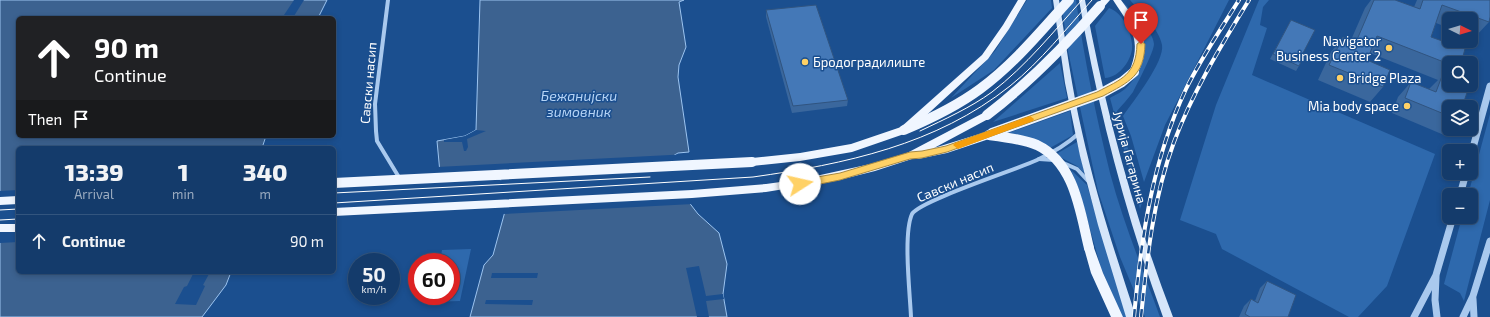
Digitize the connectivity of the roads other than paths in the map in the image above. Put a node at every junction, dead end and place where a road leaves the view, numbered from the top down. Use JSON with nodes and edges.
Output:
{"nodes":[{"id":1,"x":388,"y":0,"type":"edge"},
{"id":2,"x":1022,"y":0,"type":"edge"},
{"id":3,"x":1056,"y":0,"type":"edge"},
{"id":4,"x":1069,"y":0,"type":"edge"},
{"id":5,"x":1082,"y":0,"type":"edge"},
{"id":6,"x":1106,"y":0,"type":"edge"},
{"id":7,"x":1117,"y":0,"type":"edge"},
{"id":8,"x":1490,"y":86,"type":"edge"},
{"id":9,"x":904,"y":130,"type":"junction"},
{"id":10,"x":1078,"y":134,"type":"junction"},
{"id":11,"x":989,"y":135,"type":"junction"},
{"id":12,"x":1474,"y":144,"type":"edge"},
{"id":13,"x":910,"y":156,"type":"junction"},
{"id":14,"x":1037,"y":160,"type":"junction"},
{"id":15,"x":336,"y":183,"type":"edge"},
{"id":16,"x":404,"y":184,"type":"dead end"},
{"id":17,"x":1091,"y":185,"type":"junction"},
{"id":18,"x":16,"y":200,"type":"edge"},
{"id":19,"x":0,"y":201,"type":"edge"},
{"id":20,"x":336,"y":212,"type":"edge"},
{"id":21,"x":1451,"y":224,"type":"edge"},
{"id":22,"x":0,"y":228,"type":"edge"},
{"id":23,"x":16,"y":228,"type":"edge"},
{"id":24,"x":1490,"y":241,"type":"edge"},
{"id":25,"x":1436,"y":275,"type":"junction"},
{"id":26,"x":1473,"y":296,"type":"junction"},
{"id":27,"x":911,"y":317,"type":"edge"},
{"id":28,"x":1117,"y":317,"type":"edge"},
{"id":29,"x":1131,"y":317,"type":"edge"},
{"id":30,"x":1168,"y":317,"type":"edge"},
{"id":31,"x":1414,"y":317,"type":"edge"},
{"id":32,"x":1437,"y":317,"type":"edge"},
{"id":33,"x":1463,"y":317,"type":"edge"},
{"id":34,"x":1474,"y":317,"type":"edge"}],
"edges":[{"from":1,"to":16,"type":"street","name":"Савски насип"},
{"from":2,"to":9,"type":"main road","bridge":true},
{"from":3,"to":10,"type":"main road"},
{"from":4,"to":9,"type":"main road","bridge":true},
{"from":5,"to":30,"type":"main road","name":"Јурија Гагарина"},
{"from":6,"to":13,"type":"main road","bridge":true},
{"from":7,"to":11,"type":"main road","bridge":true},
{"from":8,"to":12,"type":"street"},
{"from":9,"to":15,"type":"main road","bridge":true},
{"from":10,"to":14,"type":"street","name":"Савски насип"},
{"from":10,"to":17,"type":"main road"},
{"from":11,"to":13,"type":"main road"},
{"from":11,"to":28,"type":"main road","bridge":true},
{"from":13,"to":20,"type":"main road"},
{"from":14,"to":17,"type":"street","name":"Савски насип"},
{"from":14,"to":27,"type":"street","name":"Савски насип"},
{"from":17,"to":29,"type":"main road"},
{"from":18,"to":19,"type":"main road"},
{"from":21,"to":25,"type":"street"},
{"from":22,"to":23,"type":"main road"},
{"from":24,"to":26,"type":"street"},
{"from":25,"to":31,"type":"street"},
{"from":25,"to":32,"type":"street"},
{"from":26,"to":33,"type":"street"},
{"from":26,"to":34,"type":"street"}]}
